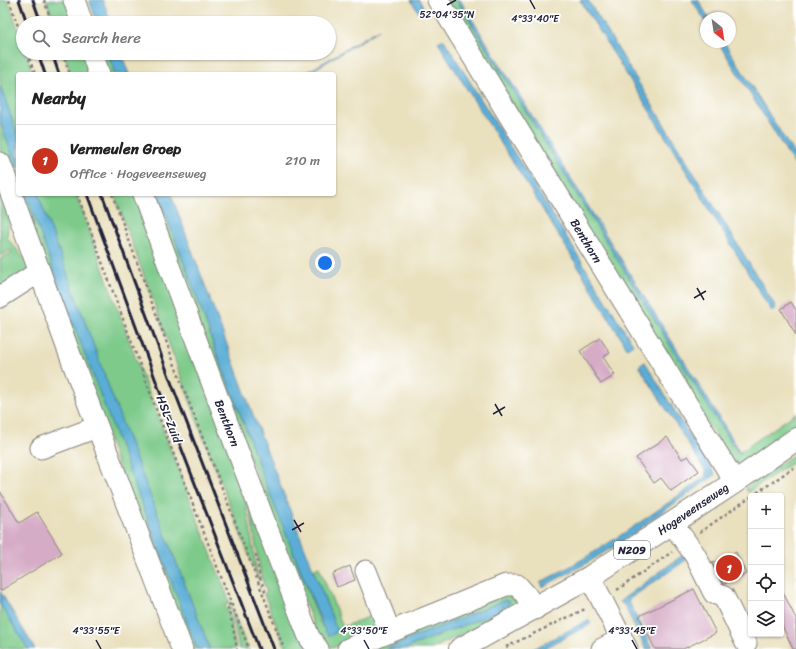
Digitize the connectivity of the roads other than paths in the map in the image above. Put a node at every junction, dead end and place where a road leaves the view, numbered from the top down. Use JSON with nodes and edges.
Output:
{"nodes":[{"id":1,"x":74,"y":0,"type":"edge"},
{"id":2,"x":438,"y":0,"type":"edge"},
{"id":3,"x":80,"y":16,"type":"edge"},
{"id":4,"x":95,"y":60,"type":"edge"},
{"id":5,"x":99,"y":72,"type":"edge"},
{"id":6,"x":0,"y":163,"type":"edge"},
{"id":7,"x":144,"y":196,"type":"edge"},
{"id":8,"x":39,"y":272,"type":"junction"},
{"id":9,"x":0,"y":297,"type":"edge"},
{"id":10,"x":97,"y":427,"type":"junction"},
{"id":11,"x":796,"y":439,"type":"edge"},
{"id":12,"x":41,"y":448,"type":"dead end"},
{"id":13,"x":735,"y":482,"type":"junction"},
{"id":14,"x":672,"y":523,"type":"junction"},
{"id":15,"x":366,"y":571,"type":"dead end"},
{"id":16,"x":590,"y":577,"type":"junction"},
{"id":17,"x":535,"y":609,"type":"junction"},
{"id":18,"x":390,"y":632,"type":"junction"},
{"id":19,"x":746,"y":643,"type":"dead end"},
{"id":20,"x":625,"y":644,"type":"edge"},
{"id":21,"x":182,"y":649,"type":"edge"},
{"id":22,"x":318,"y":649,"type":"edge"},
{"id":23,"x":348,"y":649,"type":"edge"},
{"id":24,"x":460,"y":649,"type":"edge"},
{"id":25,"x":602,"y":649,"type":"edge"}],
"edges":[{"from":1,"to":3,"type":"street"},
{"from":2,"to":13,"type":"street","name":"Benthorn"},
{"from":4,"to":5,"type":"street"},
{"from":6,"to":8,"type":"street"},
{"from":7,"to":22,"type":"street","name":"Benthorn"},
{"from":8,"to":9,"type":"street"},
{"from":8,"to":10,"type":"street"},
{"from":10,"to":12,"type":"street"},
{"from":10,"to":21,"type":"street"},
{"from":11,"to":13,"type":"main road","name":"Hogeveenseweg","number":"N209"},
{"from":13,"to":14,"type":"main road","name":"Hogeveenseweg","number":"N209"},
{"from":14,"to":16,"type":"main road","name":"Hogeveenseweg","number":"N209"},
{"from":14,"to":19,"type":"street"},
{"from":15,"to":18,"type":"street"},
{"from":16,"to":17,"type":"main road","name":"Hogeveenseweg","number":"N209"},
{"from":16,"to":20,"type":"street"},
{"from":17,"to":18,"type":"street"},
{"from":17,"to":24,"type":"main road","name":"Hogeveenseweg","number":"N209"},
{"from":18,"to":23,"type":"street"},
{"from":20,"to":25,"type":"street"}]}
